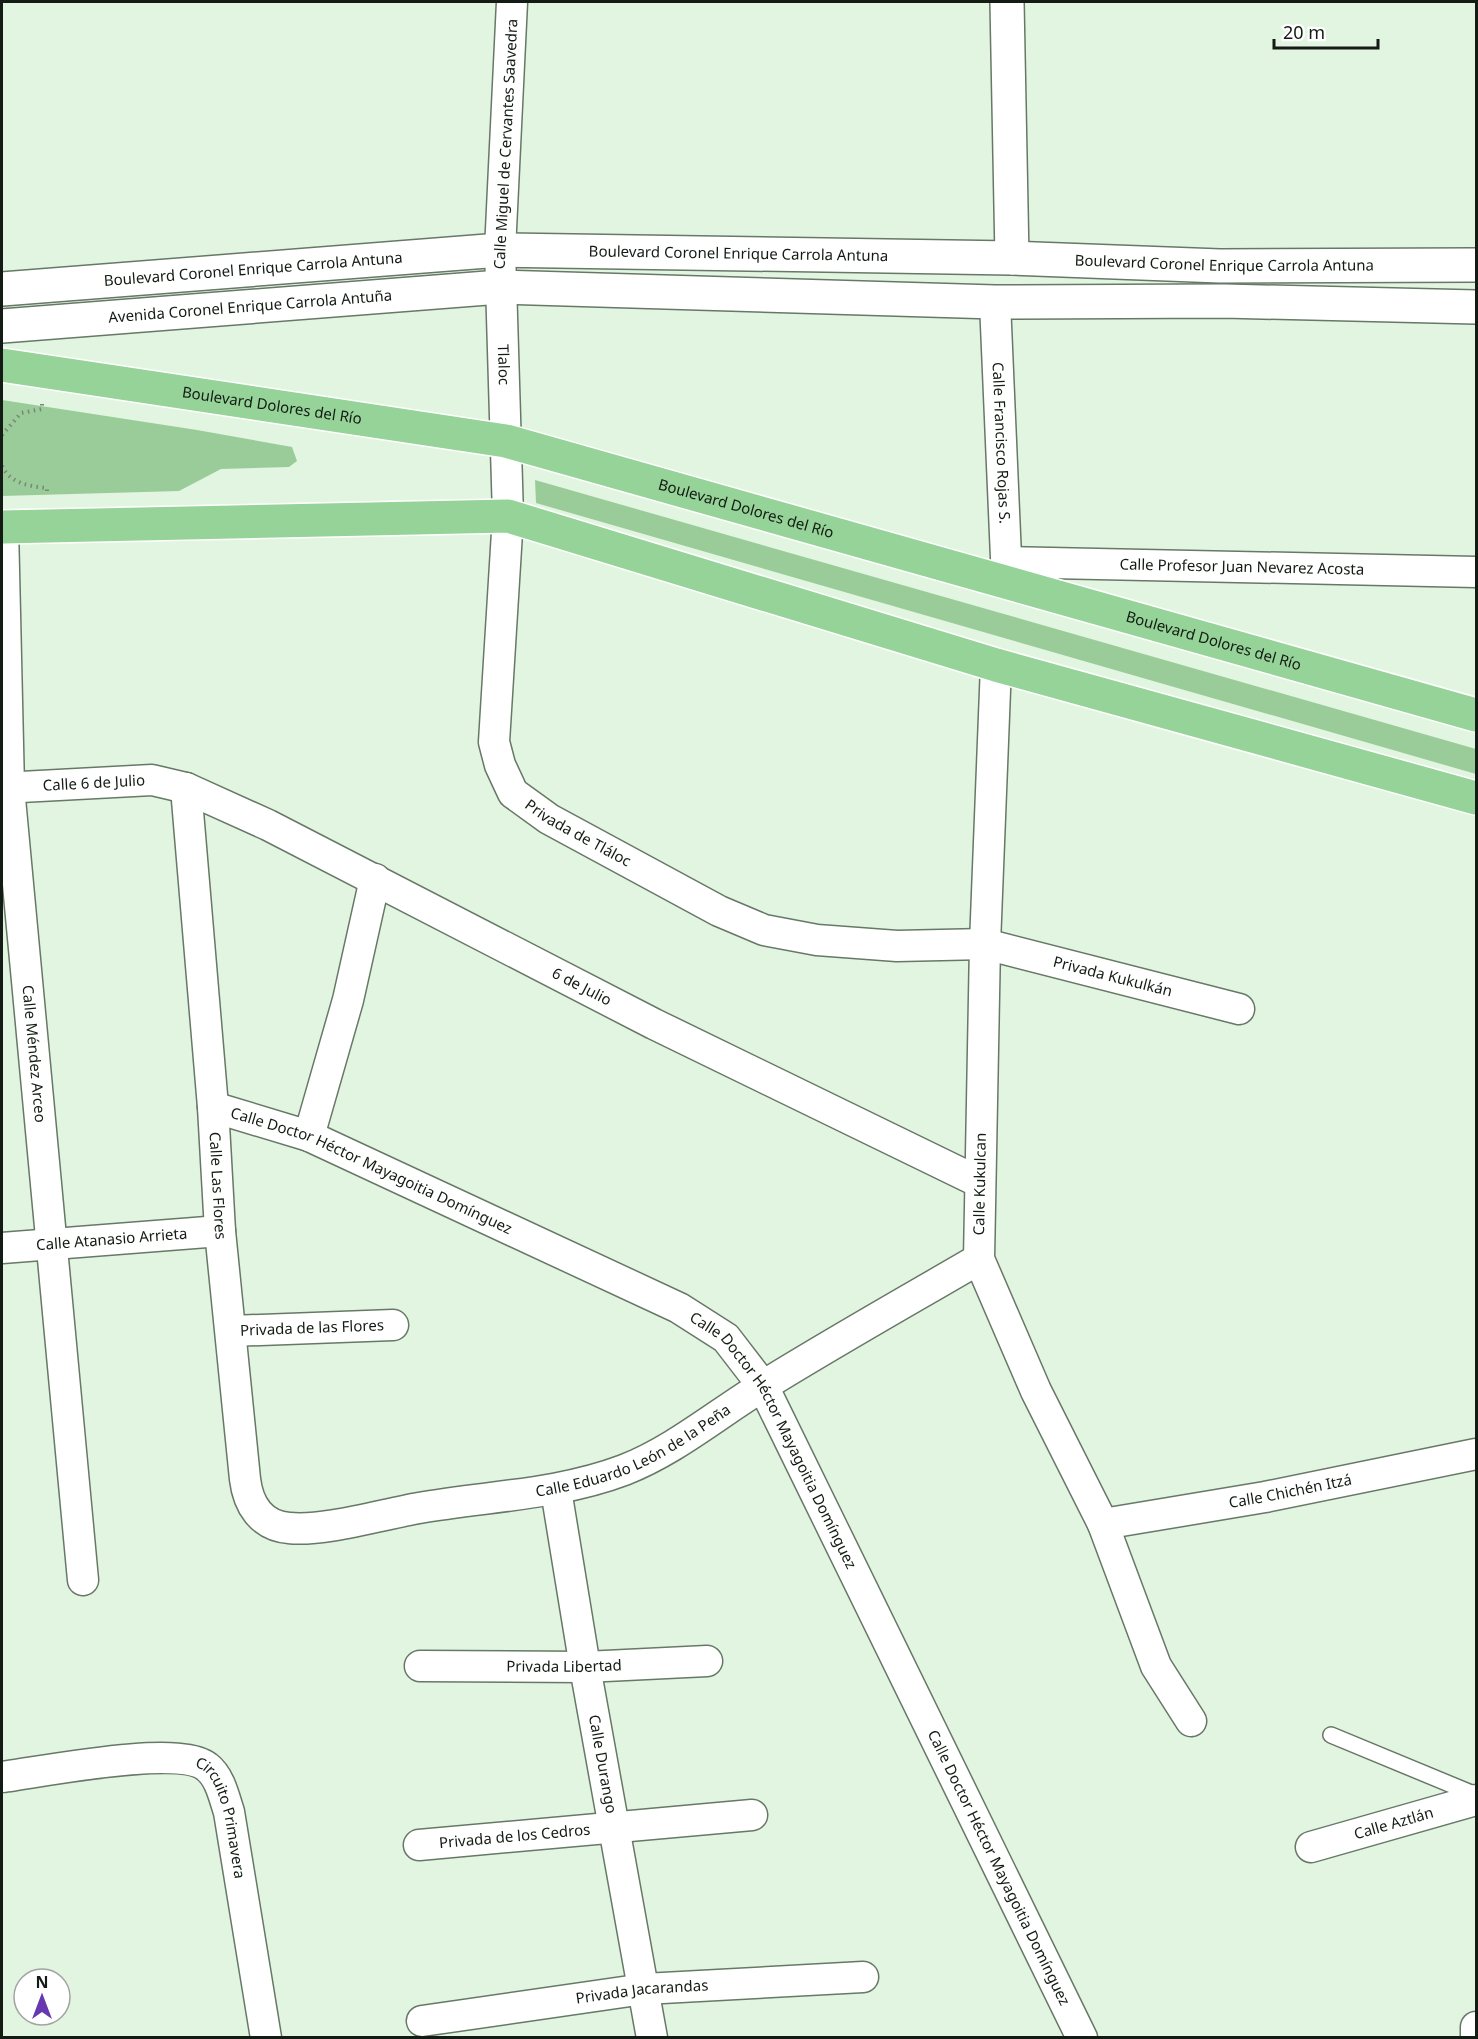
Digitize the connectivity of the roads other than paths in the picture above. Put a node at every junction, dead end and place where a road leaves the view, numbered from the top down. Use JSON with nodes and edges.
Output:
{"nodes":[{"id":1,"x":512,"y":2,"type":"edge"},
{"id":2,"x":1007,"y":2,"type":"edge"},
{"id":3,"x":500,"y":250,"type":"junction"},
{"id":4,"x":1012,"y":258,"type":"junction"},
{"id":5,"x":1476,"y":265,"type":"edge"},
{"id":6,"x":500,"y":287,"type":"junction"},
{"id":7,"x":2,"y":289,"type":"edge"},
{"id":8,"x":995,"y":302,"type":"junction"},
{"id":9,"x":1476,"y":307,"type":"edge"},
{"id":10,"x":2,"y":326,"type":"edge"},
{"id":11,"x":2,"y":365,"type":"edge"},
{"id":12,"x":506,"y":441,"type":"junction"},
{"id":13,"x":508,"y":516,"type":"junction"},
{"id":14,"x":2,"y":527,"type":"edge"},
{"id":15,"x":1476,"y":572,"type":"edge"},
{"id":16,"x":1007,"y":573,"type":"junction"},
{"id":17,"x":996,"y":665,"type":"junction"},
{"id":18,"x":1476,"y":715,"type":"edge"},
{"id":19,"x":5,"y":788,"type":"edge"},
{"id":20,"x":186,"y":788,"type":"junction"},
{"id":21,"x":1476,"y":798,"type":"edge"},
{"id":22,"x":375,"y":879,"type":"junction"},
{"id":23,"x":985,"y":944,"type":"junction"},
{"id":24,"x":1239,"y":1009,"type":"dead end"},
{"id":25,"x":213,"y":1107,"type":"junction"},
{"id":26,"x":309,"y":1136,"type":"junction"},
{"id":27,"x":979,"y":1182,"type":"junction"},
{"id":28,"x":220,"y":1231,"type":"junction"},
{"id":29,"x":49,"y":1244,"type":"junction"},
{"id":30,"x":2,"y":1248,"type":"edge"},
{"id":31,"x":978,"y":1259,"type":"junction"},
{"id":32,"x":393,"y":1325,"type":"dead end"},
{"id":33,"x":231,"y":1331,"type":"junction"},
{"id":34,"x":763,"y":1386,"type":"junction"},
{"id":35,"x":1476,"y":1455,"type":"edge"},
{"id":36,"x":556,"y":1490,"type":"junction"},
{"id":37,"x":253,"y":1510,"type":"joint"},
{"id":38,"x":1103,"y":1524,"type":"junction"},
{"id":39,"x":83,"y":1580,"type":"dead end"},
{"id":40,"x":707,"y":1661,"type":"dead end"},
{"id":41,"x":420,"y":1666,"type":"dead end"},
{"id":42,"x":585,"y":1667,"type":"junction"},
{"id":43,"x":1191,"y":1721,"type":"dead end"},
{"id":44,"x":1331,"y":1735,"type":"dead end"},
{"id":45,"x":2,"y":1777,"type":"edge"},
{"id":46,"x":1476,"y":1795,"type":"edge"},
{"id":47,"x":1476,"y":1800,"type":"edge"},
{"id":48,"x":752,"y":1815,"type":"dead end"},
{"id":49,"x":615,"y":1827,"type":"junction"},
{"id":50,"x":419,"y":1845,"type":"dead end"},
{"id":51,"x":1311,"y":1847,"type":"dead end"},
{"id":52,"x":864,"y":1977,"type":"dead end"},
{"id":53,"x":644,"y":1989,"type":"junction"},
{"id":54,"x":422,"y":2021,"type":"dead end"},
{"id":55,"x":1476,"y":2027,"type":"edge"},
{"id":56,"x":266,"y":2037,"type":"edge"},
{"id":57,"x":652,"y":2037,"type":"edge"},
{"id":58,"x":1082,"y":2037,"type":"edge"},
{"id":59,"x":1476,"y":2037,"type":"edge"}],
"edges":[{"from":1,"to":3,"type":"street","name":"Calle Miguel de Cervantes Saavedra"},
{"from":2,"to":4,"type":"main road"},
{"from":3,"to":4,"type":"main road","name":"Boulevard Coronel Enrique Carrola Antuna"},
{"from":3,"to":6,"type":"street","name":"Calle Miguel de Cervantes Saavedra"},
{"from":3,"to":7,"type":"main road","name":"Boulevard Coronel Enrique Carrola Antuna"},
{"from":4,"to":5,"type":"main road","name":"Boulevard Coronel Enrique Carrola Antuna"},
{"from":6,"to":8,"type":"main road"},
{"from":6,"to":10,"type":"main road","name":"Avenida Coronel Enrique Carrola Antuña"},
{"from":6,"to":12,"type":"street","name":"Tlaloc"},
{"from":8,"to":9,"type":"main road"},
{"from":8,"to":16,"type":"street","name":"Calle Francisco Rojas S."},
{"from":11,"to":12,"type":"main road","name":"Boulevard Dolores del Río"},
{"from":12,"to":13,"type":"street","name":"Privada de Tláloc"},
{"from":12,"to":16,"type":"main road","name":"Boulevard Dolores del Río"},
{"from":13,"to":14,"type":"main road"},
{"from":13,"to":17,"type":"main road"},
{"from":13,"to":23,"type":"street","name":"Privada de Tláloc"},
{"from":14,"to":19,"type":"street","name":"Calle Méndez Arceo"},
{"from":15,"to":16,"type":"street","name":"Calle Profesor Juan Nevarez Acosta"},
{"from":16,"to":18,"type":"main road","name":"Boulevard Dolores del Río"},
{"from":17,"to":21,"type":"main road"},
{"from":17,"to":23,"type":"street","name":"Calle Kukulcan"},
{"from":19,"to":20,"type":"street","name":"Calle 6 de Julio"},
{"from":19,"to":29,"type":"street","name":"Calle Méndez Arceo"},
{"from":20,"to":22,"type":"street","name":"6 de Julio"},
{"from":20,"to":25,"type":"street","name":"Calle Las Flores"},
{"from":22,"to":26,"type":"street"},
{"from":22,"to":27,"type":"street","name":"6 de Julio"},
{"from":23,"to":24,"type":"street","name":"Privada Kukulkán"},
{"from":23,"to":27,"type":"street","name":"Calle Kukulcan"},
{"from":25,"to":26,"type":"street","name":"Calle Doctor Héctor Mayagoitia Domínguez"},
{"from":25,"to":28,"type":"street","name":"Calle Las Flores"},
{"from":26,"to":34,"type":"street","name":"Calle Doctor Héctor Mayagoitia Domínguez"},
{"from":27,"to":31,"type":"street","name":"Calle Kukulcan"},
{"from":28,"to":29,"type":"street","name":"Calle Atanasio Arrieta"},
{"from":28,"to":33,"type":"street","name":"Calle Las Flores"},
{"from":29,"to":30,"type":"street","name":"Calle Atanasio Arrieta"},
{"from":29,"to":39,"type":"street","name":"Calle Méndez Arceo"},
{"from":31,"to":34,"type":"street","name":"Calle Eduardo León de la Peña"},
{"from":31,"to":38,"type":"street","name":"Calle Kukulcan"},
{"from":32,"to":33,"type":"street","name":"Privada de las Flores"},
{"from":33,"to":37,"type":"street","name":"Calle Las Flores"},
{"from":34,"to":36,"type":"street","name":"Calle Eduardo León de la Peña"},
{"from":34,"to":58,"type":"street","name":"Calle Doctor Héctor Mayagoitia Domínguez"},
{"from":35,"to":38,"type":"street","name":"Calle Chichén Itzá"},
{"from":36,"to":37,"type":"street","name":"Calle Eduardo León de la Peña"},
{"from":36,"to":42,"type":"street","name":"Calle Durango"},
{"from":38,"to":43,"type":"street","name":"Calle Kukulcan"},
{"from":40,"to":42,"type":"street","name":"Privada Libertad"},
{"from":41,"to":42,"type":"street","name":"Privada Libertad"},
{"from":42,"to":49,"type":"street","name":"Calle Durango"},
{"from":44,"to":46,"type":"lane"},
{"from":45,"to":56,"type":"street","name":"Circuito Primavera"},
{"from":47,"to":51,"type":"street","name":"Calle Aztlán"},
{"from":48,"to":49,"type":"street","name":"Privada de los Cedros"},
{"from":49,"to":50,"type":"street","name":"Privada de los Cedros"},
{"from":49,"to":53,"type":"street","name":"Calle Durango"},
{"from":52,"to":53,"type":"street","name":"Privada Jacarandas"},
{"from":53,"to":54,"type":"street","name":"Privada Jacarandas"},
{"from":53,"to":57,"type":"street","name":"Calle Durango"},
{"from":55,"to":59,"type":"street"}]}
